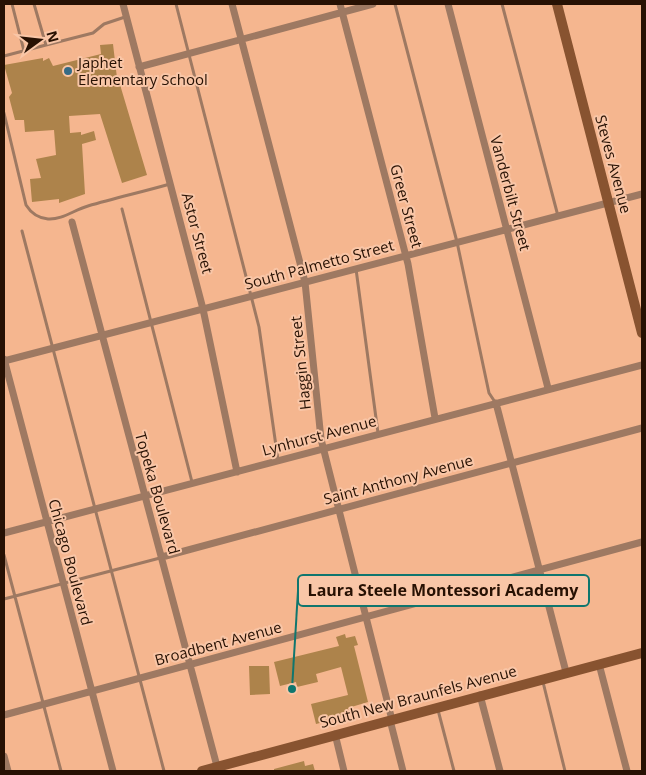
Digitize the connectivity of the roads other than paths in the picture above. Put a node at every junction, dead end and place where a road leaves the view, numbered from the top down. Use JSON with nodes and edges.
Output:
{"nodes":[{"id":1,"x":12,"y":4,"type":"edge"},
{"id":2,"x":34,"y":4,"type":"edge"},
{"id":3,"x":123,"y":4,"type":"edge"},
{"id":4,"x":176,"y":4,"type":"edge"},
{"id":5,"x":232,"y":4,"type":"edge"},
{"id":6,"x":340,"y":4,"type":"edge"},
{"id":7,"x":373,"y":4,"type":"edge"},
{"id":8,"x":395,"y":4,"type":"edge"},
{"id":9,"x":448,"y":4,"type":"edge"},
{"id":10,"x":502,"y":4,"type":"edge"},
{"id":11,"x":557,"y":4,"type":"edge"},
{"id":12,"x":342,"y":12,"type":"junction"},
{"id":13,"x":126,"y":17,"type":"junction"},
{"id":14,"x":241,"y":39,"type":"junction"},
{"id":15,"x":46,"y":45,"type":"junction"},
{"id":16,"x":24,"y":51,"type":"junction"},
{"id":17,"x":189,"y":54,"type":"junction"},
{"id":18,"x":4,"y":56,"type":"edge"},
{"id":19,"x":139,"y":67,"type":"junction"},
{"id":20,"x":4,"y":114,"type":"edge"},
{"id":21,"x":170,"y":184,"type":"junction"},
{"id":22,"x":642,"y":194,"type":"edge"},
{"id":23,"x":609,"y":203,"type":"junction"},
{"id":24,"x":122,"y":209,"type":"dead end"},
{"id":25,"x":558,"y":216,"type":"junction"},
{"id":26,"x":72,"y":222,"type":"dead end"},
{"id":27,"x":506,"y":230,"type":"junction"},
{"id":28,"x":22,"y":231,"type":"dead end"},
{"id":29,"x":457,"y":242,"type":"junction"},
{"id":30,"x":406,"y":256,"type":"junction"},
{"id":31,"x":356,"y":269,"type":"junction"},
{"id":32,"x":305,"y":282,"type":"junction"},
{"id":33,"x":252,"y":296,"type":"junction"},
{"id":34,"x":203,"y":308,"type":"junction"},
{"id":35,"x":151,"y":322,"type":"junction"},
{"id":36,"x":642,"y":333,"type":"edge"},
{"id":37,"x":101,"y":335,"type":"junction"},
{"id":38,"x":53,"y":348,"type":"junction"},
{"id":39,"x":4,"y":360,"type":"edge"},
{"id":40,"x":642,"y":364,"type":"edge"},
{"id":41,"x":548,"y":388,"type":"junction"},
{"id":42,"x":496,"y":403,"type":"junction"},
{"id":43,"x":435,"y":418,"type":"junction"},
{"id":44,"x":642,"y":428,"type":"edge"},
{"id":45,"x":378,"y":434,"type":"junction"},
{"id":46,"x":324,"y":448,"type":"junction"},
{"id":47,"x":278,"y":460,"type":"junction"},
{"id":48,"x":511,"y":463,"type":"junction"},
{"id":49,"x":237,"y":472,"type":"junction"},
{"id":50,"x":192,"y":483,"type":"junction"},
{"id":51,"x":144,"y":495,"type":"junction"},
{"id":52,"x":95,"y":508,"type":"junction"},
{"id":53,"x":340,"y":509,"type":"junction"},
{"id":54,"x":45,"y":521,"type":"junction"},
{"id":55,"x":4,"y":533,"type":"edge"},
{"id":56,"x":642,"y":542,"type":"edge"},
{"id":57,"x":4,"y":555,"type":"edge"},
{"id":58,"x":162,"y":557,"type":"junction"},
{"id":59,"x":112,"y":570,"type":"junction"},
{"id":60,"x":538,"y":571,"type":"junction"},
{"id":61,"x":62,"y":584,"type":"junction"},
{"id":62,"x":15,"y":596,"type":"junction"},
{"id":63,"x":4,"y":599,"type":"edge"},
{"id":64,"x":366,"y":616,"type":"junction"},
{"id":65,"x":642,"y":653,"type":"edge"},
{"id":66,"x":599,"y":664,"type":"junction"},
{"id":67,"x":190,"y":665,"type":"junction"},
{"id":68,"x":566,"y":672,"type":"junction"},
{"id":69,"x":140,"y":678,"type":"junction"},
{"id":70,"x":542,"y":679,"type":"junction"},
{"id":71,"x":91,"y":691,"type":"junction"},
{"id":72,"x":480,"y":695,"type":"junction"},
{"id":73,"x":44,"y":704,"type":"junction"},
{"id":74,"x":437,"y":707,"type":"junction"},
{"id":75,"x":4,"y":715,"type":"edge"},
{"id":76,"x":391,"y":720,"type":"junction"},
{"id":77,"x":335,"y":734,"type":"junction"},
{"id":78,"x":4,"y":756,"type":"edge"},
{"id":79,"x":218,"y":769,"type":"edge"},
{"id":80,"x":8,"y":771,"type":"edge"},
{"id":81,"x":61,"y":771,"type":"edge"},
{"id":82,"x":113,"y":771,"type":"edge"},
{"id":83,"x":164,"y":771,"type":"edge"},
{"id":84,"x":202,"y":771,"type":"edge"},
{"id":85,"x":344,"y":771,"type":"edge"},
{"id":86,"x":403,"y":771,"type":"edge"},
{"id":87,"x":454,"y":771,"type":"edge"},
{"id":88,"x":500,"y":771,"type":"edge"},
{"id":89,"x":565,"y":771,"type":"edge"},
{"id":90,"x":627,"y":771,"type":"edge"}],
"edges":[{"from":1,"to":16,"type":"lane"},
{"from":2,"to":15,"type":"lane"},
{"from":3,"to":13,"type":"street","name":"Astor Street"},
{"from":4,"to":17,"type":"lane"},
{"from":5,"to":14,"type":"street","name":"Haggin Street"},
{"from":6,"to":12,"type":"street","name":"Greer Street"},
{"from":7,"to":12,"type":"street"},
{"from":8,"to":29,"type":"lane"},
{"from":9,"to":27,"type":"street","name":"Vanderbilt Street"},
{"from":10,"to":25,"type":"lane"},
{"from":11,"to":23,"type":"main road","name":"Steves Avenue"},
{"from":12,"to":14,"type":"street"},
{"from":12,"to":30,"type":"street","name":"Greer Street"},
{"from":13,"to":15,"type":"lane"},
{"from":13,"to":19,"type":"street","name":"Astor Street"},
{"from":14,"to":17,"type":"street"},
{"from":14,"to":32,"type":"street","name":"Haggin Street"},
{"from":15,"to":16,"type":"lane"},
{"from":16,"to":18,"type":"lane"},
{"from":17,"to":19,"type":"street"},
{"from":17,"to":33,"type":"lane"},
{"from":19,"to":21,"type":"street","name":"Astor Street"},
{"from":20,"to":21,"type":"lane"},
{"from":21,"to":34,"type":"street","name":"Astor Street"},
{"from":22,"to":23,"type":"street","name":"South Palmetto Street"},
{"from":23,"to":25,"type":"street","name":"South Palmetto Street"},
{"from":23,"to":36,"type":"main road","name":"Steves Avenue"},
{"from":24,"to":35,"type":"lane"},
{"from":25,"to":27,"type":"street","name":"South Palmetto Street"},
{"from":26,"to":37,"type":"street","name":"Topeka Boulevard"},
{"from":27,"to":29,"type":"street","name":"South Palmetto Street"},
{"from":27,"to":41,"type":"street","name":"Vanderbilt Street"},
{"from":28,"to":38,"type":"lane"},
{"from":29,"to":30,"type":"street","name":"South Palmetto Street"},
{"from":29,"to":42,"type":"lane"},
{"from":30,"to":31,"type":"street","name":"South Palmetto Street"},
{"from":30,"to":43,"type":"street","name":"Greer Street"},
{"from":31,"to":32,"type":"street","name":"South Palmetto Street"},
{"from":31,"to":45,"type":"lane"},
{"from":32,"to":33,"type":"street","name":"South Palmetto Street"},
{"from":32,"to":46,"type":"street","name":"Haggin Street"},
{"from":33,"to":34,"type":"street","name":"South Palmetto Street"},
{"from":33,"to":47,"type":"lane"},
{"from":34,"to":35,"type":"street","name":"South Palmetto Street"},
{"from":34,"to":49,"type":"street","name":"Astor Street"},
{"from":35,"to":37,"type":"street","name":"South Palmetto Street"},
{"from":35,"to":50,"type":"lane"},
{"from":37,"to":38,"type":"street","name":"South Palmetto Street"},
{"from":37,"to":51,"type":"street","name":"Topeka Boulevard"},
{"from":38,"to":39,"type":"street","name":"South Palmetto Street"},
{"from":38,"to":52,"type":"lane"},
{"from":39,"to":54,"type":"street","name":"Chicago Boulevard"},
{"from":40,"to":41,"type":"street","name":"Lynhurst Avenue"},
{"from":41,"to":42,"type":"street","name":"Lynhurst Avenue"},
{"from":42,"to":43,"type":"street","name":"Lynhurst Avenue"},
{"from":42,"to":48,"type":"street"},
{"from":43,"to":45,"type":"street","name":"Lynhurst Avenue"},
{"from":44,"to":48,"type":"street","name":"Saint Anthony Avenue"},
{"from":45,"to":46,"type":"street","name":"Lynhurst Avenue"},
{"from":46,"to":47,"type":"street","name":"Lynhurst Avenue"},
{"from":46,"to":53,"type":"street","name":"Haggin Street"},
{"from":47,"to":49,"type":"street","name":"Lynhurst Avenue"},
{"from":48,"to":53,"type":"street","name":"Saint Anthony Avenue"},
{"from":48,"to":60,"type":"street"},
{"from":49,"to":50,"type":"street","name":"Lynhurst Avenue"},
{"from":50,"to":51,"type":"street","name":"Lynhurst Avenue"},
{"from":51,"to":52,"type":"street","name":"Lynhurst Avenue"},
{"from":51,"to":58,"type":"street","name":"Topeka Boulevard"},
{"from":52,"to":54,"type":"street","name":"Lynhurst Avenue"},
{"from":52,"to":59,"type":"lane"},
{"from":53,"to":58,"type":"street","name":"Saint Anthony Avenue"},
{"from":53,"to":64,"type":"street","name":"Haggin Street"},
{"from":54,"to":55,"type":"street","name":"Lynhurst Avenue"},
{"from":54,"to":61,"type":"street","name":"Chicago Boulevard"},
{"from":56,"to":60,"type":"street","name":"Broadbent Avenue"},
{"from":57,"to":62,"type":"lane"},
{"from":58,"to":59,"type":"lane"},
{"from":58,"to":67,"type":"street","name":"Topeka Boulevard"},
{"from":59,"to":61,"type":"lane"},
{"from":59,"to":69,"type":"lane"},
{"from":60,"to":64,"type":"street","name":"Broadbent Avenue"},
{"from":60,"to":68,"type":"street"},
{"from":61,"to":62,"type":"lane"},
{"from":61,"to":71,"type":"street","name":"Chicago Boulevard"},
{"from":62,"to":63,"type":"lane"},
{"from":62,"to":73,"type":"lane"},
{"from":64,"to":67,"type":"street","name":"Broadbent Avenue"},
{"from":64,"to":76,"type":"street","name":"Haggin Street"},
{"from":65,"to":66,"type":"main road","name":"South New Braunfels Avenue"},
{"from":66,"to":68,"type":"main road","name":"South New Braunfels Avenue"},
{"from":66,"to":90,"type":"street"},
{"from":67,"to":69,"type":"street","name":"Broadbent Avenue"},
{"from":67,"to":79,"type":"street","name":"Topeka Boulevard"},
{"from":68,"to":70,"type":"main road","name":"South New Braunfels Avenue"},
{"from":69,"to":71,"type":"street","name":"Broadbent Avenue"},
{"from":69,"to":83,"type":"lane"},
{"from":70,"to":72,"type":"main road","name":"South New Braunfels Avenue"},
{"from":70,"to":89,"type":"lane"},
{"from":71,"to":73,"type":"street","name":"Broadbent Avenue"},
{"from":71,"to":82,"type":"street","name":"Chicago Boulevard"},
{"from":72,"to":74,"type":"main road","name":"South New Braunfels Avenue"},
{"from":72,"to":88,"type":"street"},
{"from":73,"to":75,"type":"street","name":"Broadbent Avenue"},
{"from":73,"to":81,"type":"lane"},
{"from":74,"to":76,"type":"main road","name":"South New Braunfels Avenue"},
{"from":74,"to":87,"type":"lane"},
{"from":76,"to":77,"type":"main road","name":"South New Braunfels Avenue"},
{"from":76,"to":86,"type":"street","name":"Haggin Street"},
{"from":77,"to":79,"type":"main road","name":"South New Braunfels Avenue"},
{"from":77,"to":85,"type":"street"},
{"from":78,"to":80,"type":"street"},
{"from":79,"to":84,"type":"main road","name":"South New Braunfels Avenue"}]}
